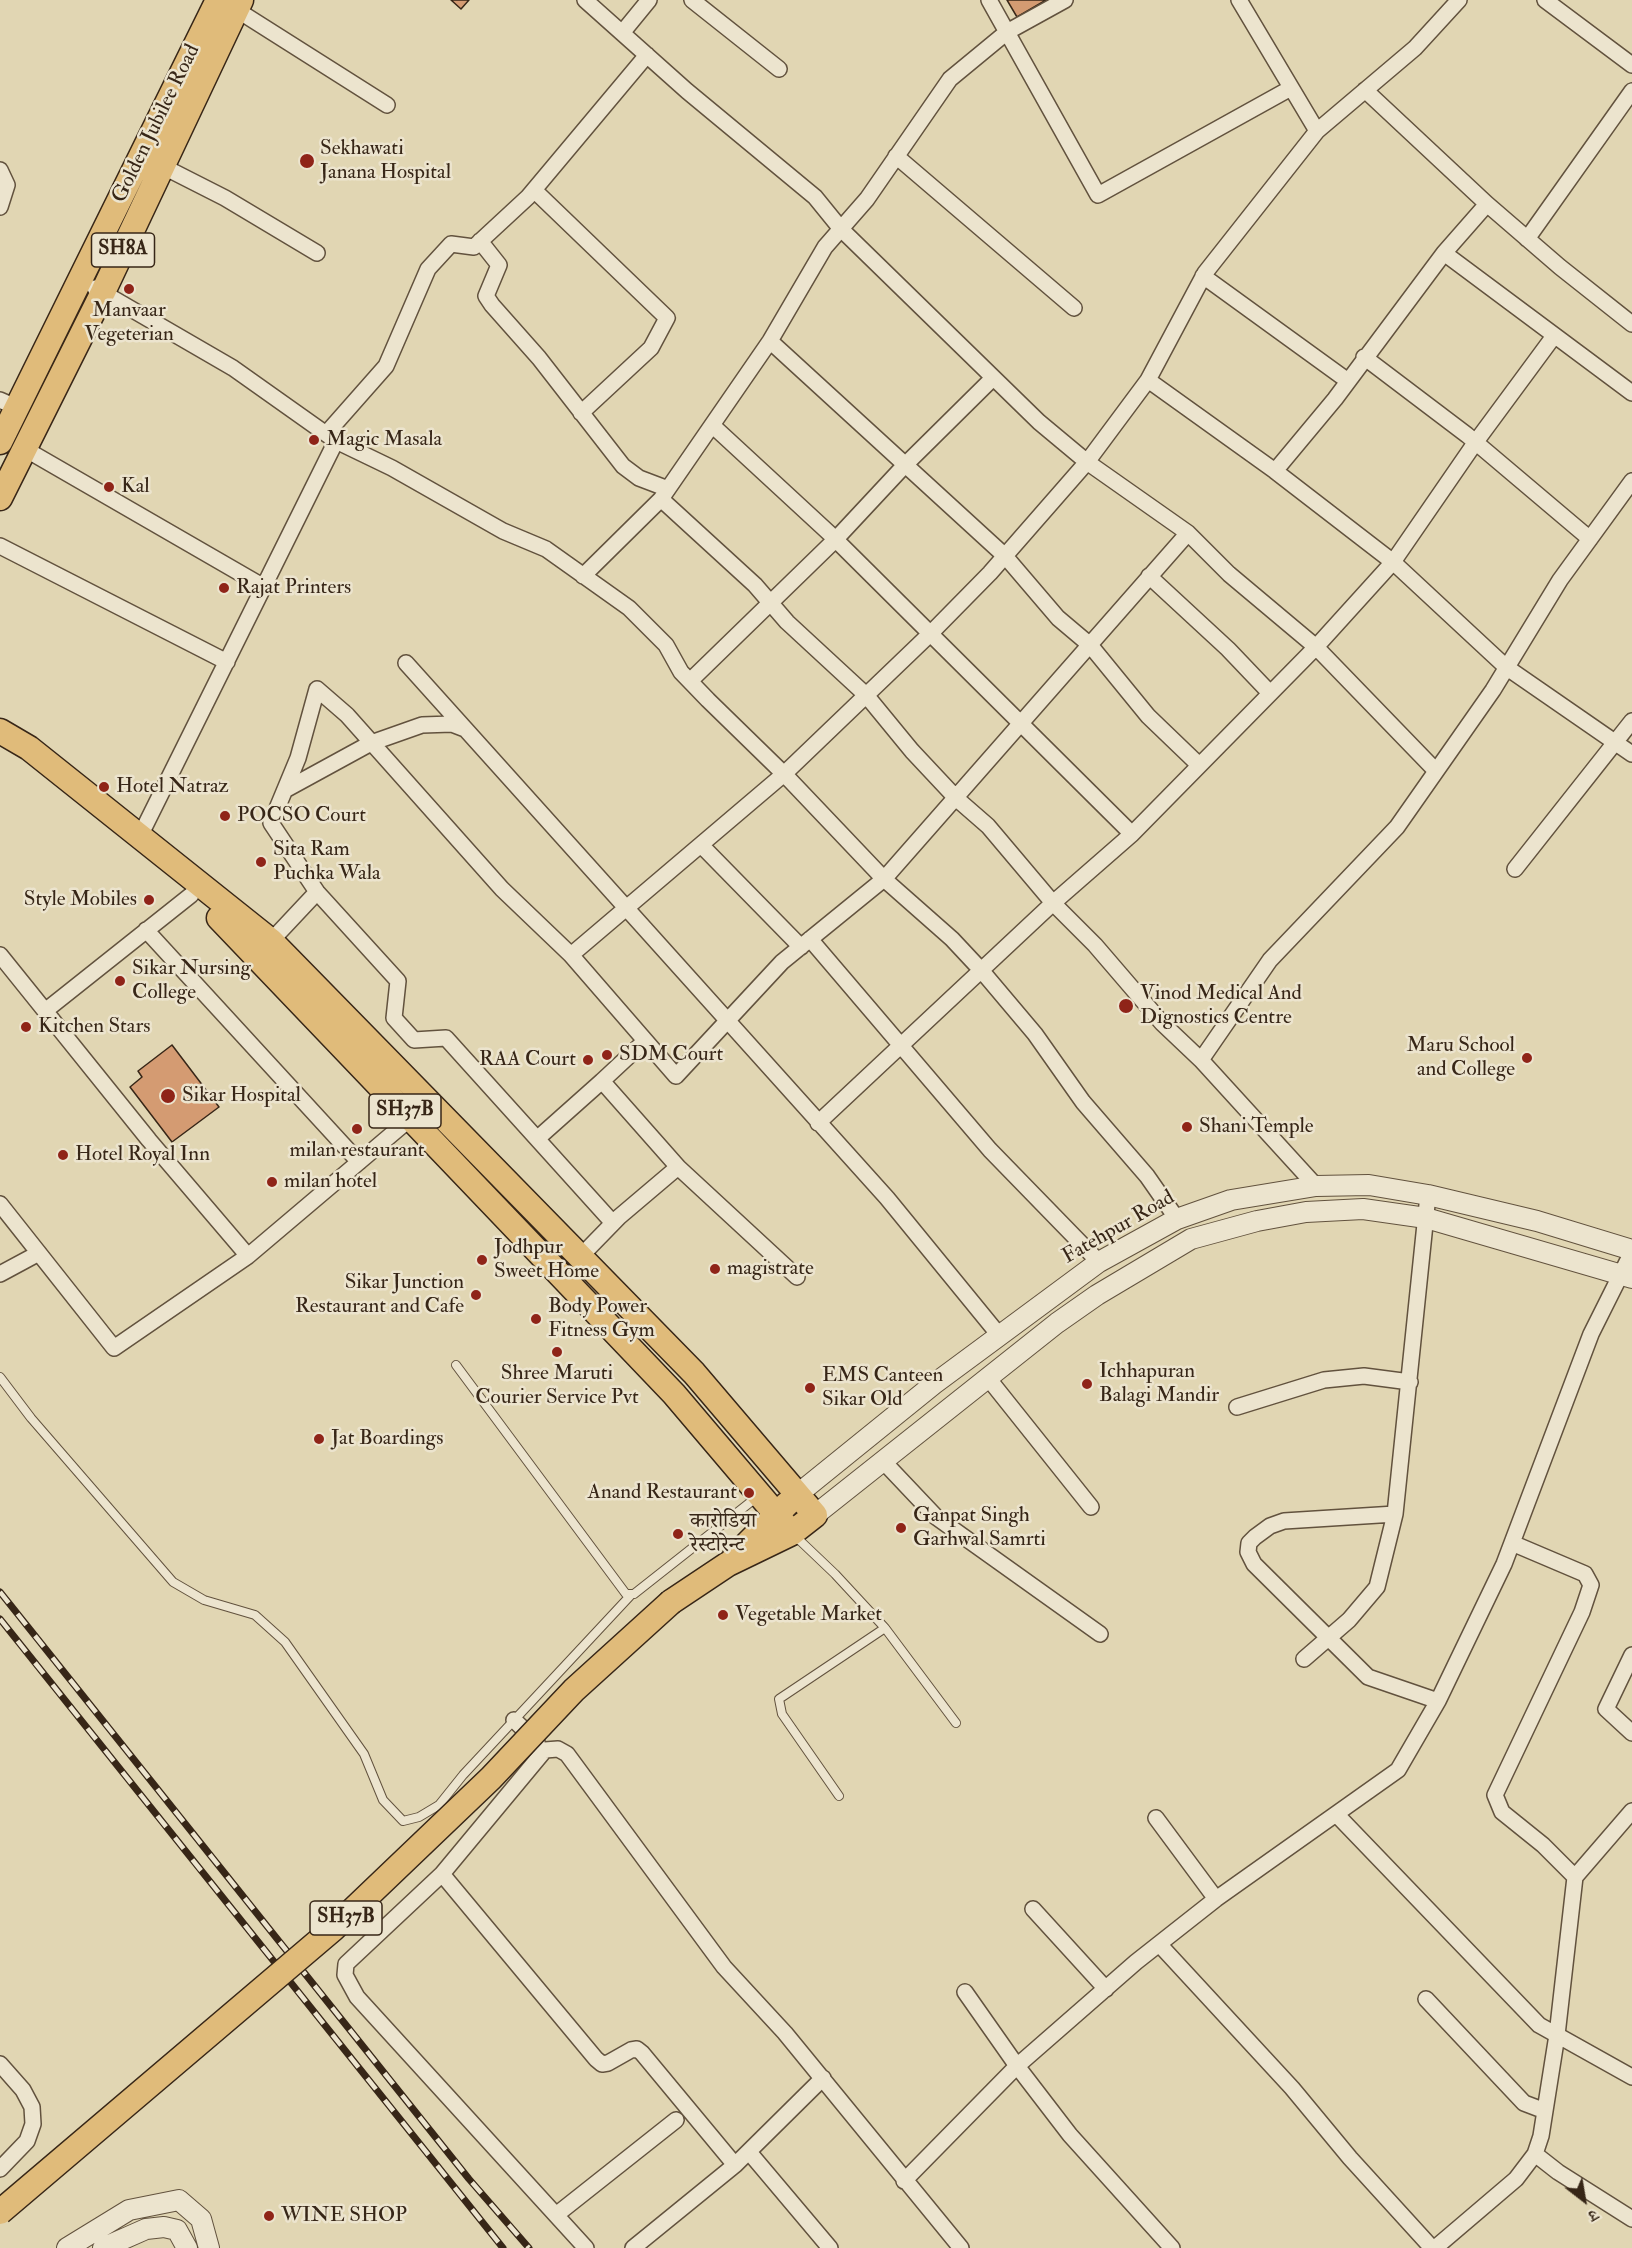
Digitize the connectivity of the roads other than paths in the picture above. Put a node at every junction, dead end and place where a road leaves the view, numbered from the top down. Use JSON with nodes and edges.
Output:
{"nodes":[{"id":1,"x":585,"y":0,"type":"edge"},
{"id":2,"x":649,"y":0,"type":"edge"},
{"id":3,"x":692,"y":0,"type":"edge"},
{"id":4,"x":989,"y":0,"type":"edge"},
{"id":5,"x":1065,"y":0,"type":"edge"},
{"id":6,"x":1239,"y":0,"type":"edge"},
{"id":7,"x":1459,"y":0,"type":"edge"},
{"id":8,"x":1545,"y":0,"type":"edge"},
{"id":9,"x":232,"y":3,"type":"edge"},
{"id":10,"x":1007,"y":32,"type":"junction"},
{"id":11,"x":622,"y":33,"type":"junction"},
{"id":12,"x":647,"y":56,"type":"junction"},
{"id":13,"x":1632,"y":65,"type":"edge"},
{"id":14,"x":778,"y":69,"type":"dead end"},
{"id":15,"x":1291,"y":88,"type":"junction"},
{"id":16,"x":1365,"y":90,"type":"junction"},
{"id":17,"x":1632,"y":91,"type":"edge"},
{"id":18,"x":387,"y":105,"type":"dead end"},
{"id":19,"x":1317,"y":131,"type":"junction"},
{"id":20,"x":896,"y":156,"type":"junction"},
{"id":21,"x":162,"y":166,"type":"junction"},
{"id":22,"x":0,"y":170,"type":"edge"},
{"id":23,"x":534,"y":190,"type":"junction"},
{"id":24,"x":1487,"y":204,"type":"junction"},
{"id":25,"x":0,"y":207,"type":"edge"},
{"id":26,"x":841,"y":229,"type":"junction"},
{"id":27,"x":1527,"y":239,"type":"junction"},
{"id":28,"x":480,"y":241,"type":"junction"},
{"id":29,"x":317,"y":253,"type":"dead end"},
{"id":30,"x":1444,"y":254,"type":"junction"},
{"id":31,"x":1203,"y":276,"type":"junction"},
{"id":32,"x":80,"y":280,"type":"junction"},
{"id":33,"x":103,"y":292,"type":"junction"},
{"id":34,"x":1074,"y":308,"type":"dead end"},
{"id":35,"x":1632,"y":324,"type":"edge"},
{"id":36,"x":1554,"y":336,"type":"junction"},
{"id":37,"x":770,"y":340,"type":"junction"},
{"id":38,"x":1364,"y":357,"type":"junction"},
{"id":39,"x":993,"y":378,"type":"junction"},
{"id":40,"x":1148,"y":380,"type":"junction"},
{"id":41,"x":1347,"y":381,"type":"junction"},
{"id":42,"x":1632,"y":393,"type":"edge"},
{"id":43,"x":8,"y":404,"type":"edge"},
{"id":44,"x":581,"y":413,"type":"junction"},
{"id":45,"x":712,"y":425,"type":"junction"},
{"id":46,"x":331,"y":438,"type":"junction"},
{"id":47,"x":0,"y":442,"type":"edge"},
{"id":48,"x":1475,"y":443,"type":"junction"},
{"id":49,"x":25,"y":448,"type":"junction"},
{"id":50,"x":1087,"y":462,"type":"junction"},
{"id":51,"x":904,"y":466,"type":"junction"},
{"id":52,"x":1275,"y":471,"type":"junction"},
{"id":53,"x":1632,"y":482,"type":"edge"},
{"id":54,"x":665,"y":494,"type":"junction"},
{"id":55,"x":0,"y":498,"type":"edge"},
{"id":56,"x":1188,"y":533,"type":"junction"},
{"id":57,"x":1590,"y":539,"type":"junction"},
{"id":58,"x":836,"y":540,"type":"junction"},
{"id":59,"x":0,"y":546,"type":"edge"},
{"id":60,"x":1005,"y":556,"type":"junction"},
{"id":61,"x":1393,"y":562,"type":"junction"},
{"id":62,"x":584,"y":576,"type":"junction"},
{"id":63,"x":1149,"y":576,"type":"junction"},
{"id":64,"x":264,"y":587,"type":"junction"},
{"id":65,"x":769,"y":602,"type":"junction"},
{"id":66,"x":930,"y":634,"type":"junction"},
{"id":67,"x":1090,"y":645,"type":"junction"},
{"id":68,"x":1316,"y":647,"type":"junction"},
{"id":69,"x":227,"y":662,"type":"junction"},
{"id":70,"x":406,"y":663,"type":"dead end"},
{"id":71,"x":1506,"y":668,"type":"junction"},
{"id":72,"x":690,"y":681,"type":"junction"},
{"id":73,"x":1269,"y":692,"type":"junction"},
{"id":74,"x":866,"y":695,"type":"junction"},
{"id":75,"x":1632,"y":721,"type":"edge"},
{"id":76,"x":1021,"y":724,"type":"junction"},
{"id":77,"x":465,"y":729,"type":"junction"},
{"id":78,"x":0,"y":731,"type":"edge"},
{"id":79,"x":1616,"y":741,"type":"junction"},
{"id":80,"x":371,"y":743,"type":"junction"},
{"id":81,"x":0,"y":746,"type":"edge"},
{"id":82,"x":1632,"y":754,"type":"edge"},
{"id":83,"x":1199,"y":765,"type":"junction"},
{"id":84,"x":1436,"y":771,"type":"junction"},
{"id":85,"x":784,"y":774,"type":"junction"},
{"id":86,"x":285,"y":790,"type":"junction"},
{"id":87,"x":957,"y":799,"type":"junction"},
{"id":88,"x":1132,"y":834,"type":"junction"},
{"id":89,"x":140,"y":836,"type":"junction"},
{"id":90,"x":701,"y":844,"type":"junction"},
{"id":91,"x":1515,"y":869,"type":"dead end"},
{"id":92,"x":884,"y":879,"type":"junction"},
{"id":93,"x":317,"y":892,"type":"junction"},
{"id":94,"x":191,"y":895,"type":"junction"},
{"id":95,"x":1053,"y":903,"type":"junction"},
{"id":96,"x":626,"y":909,"type":"junction"},
{"id":97,"x":146,"y":930,"type":"junction"},
{"id":98,"x":271,"y":941,"type":"junction"},
{"id":99,"x":805,"y":943,"type":"junction"},
{"id":100,"x":0,"y":955,"type":"edge"},
{"id":101,"x":571,"y":956,"type":"junction"},
{"id":102,"x":981,"y":970,"type":"junction"},
{"id":103,"x":45,"y":1011,"type":"junction"},
{"id":104,"x":729,"y":1022,"type":"junction"},
{"id":105,"x":645,"y":1041,"type":"junction"},
{"id":106,"x":902,"y":1044,"type":"junction"},
{"id":107,"x":1201,"y":1060,"type":"junction"},
{"id":108,"x":602,"y":1082,"type":"junction"},
{"id":109,"x":411,"y":1118,"type":"junction"},
{"id":110,"x":818,"y":1123,"type":"junction"},
{"id":111,"x":538,"y":1138,"type":"junction"},
{"id":112,"x":359,"y":1162,"type":"junction"},
{"id":113,"x":678,"y":1167,"type":"junction"},
{"id":114,"x":1316,"y":1186,"type":"junction"},
{"id":115,"x":1428,"y":1195,"type":"junction"},
{"id":116,"x":0,"y":1204,"type":"edge"},
{"id":117,"x":1426,"y":1218,"type":"junction"},
{"id":118,"x":1177,"y":1219,"type":"junction"},
{"id":119,"x":613,"y":1223,"type":"junction"},
{"id":120,"x":1632,"y":1251,"type":"edge"},
{"id":121,"x":39,"y":1252,"type":"junction"},
{"id":122,"x":248,"y":1256,"type":"junction"},
{"id":123,"x":581,"y":1256,"type":"junction"},
{"id":124,"x":1099,"y":1262,"type":"junction"},
{"id":125,"x":0,"y":1274,"type":"edge"},
{"id":126,"x":797,"y":1277,"type":"dead end"},
{"id":127,"x":1626,"y":1277,"type":"edge"},
{"id":128,"x":999,"y":1335,"type":"junction"},
{"id":129,"x":456,"y":1365,"type":"dead end"},
{"id":130,"x":0,"y":1377,"type":"edge"},
{"id":131,"x":988,"y":1378,"type":"junction"},
{"id":132,"x":1410,"y":1382,"type":"junction"},
{"id":133,"x":1237,"y":1407,"type":"dead end"},
{"id":134,"x":883,"y":1461,"type":"junction"},
{"id":135,"x":760,"y":1494,"type":"junction"},
{"id":136,"x":798,"y":1494,"type":"junction"},
{"id":137,"x":1091,"y":1507,"type":"dead end"},
{"id":138,"x":776,"y":1513,"type":"junction"},
{"id":139,"x":1395,"y":1514,"type":"junction"},
{"id":140,"x":815,"y":1515,"type":"junction"},
{"id":141,"x":792,"y":1533,"type":"junction"},
{"id":142,"x":1512,"y":1543,"type":"junction"},
{"id":143,"x":728,"y":1564,"type":"junction"},
{"id":144,"x":630,"y":1596,"type":"junction"},
{"id":145,"x":885,"y":1628,"type":"junction"},
{"id":146,"x":1100,"y":1635,"type":"dead end"},
{"id":147,"x":1329,"y":1638,"type":"junction"},
{"id":148,"x":1632,"y":1655,"type":"edge"},
{"id":149,"x":1304,"y":1659,"type":"dead end"},
{"id":150,"x":1438,"y":1701,"type":"junction"},
{"id":151,"x":514,"y":1720,"type":"junction"},
{"id":152,"x":956,"y":1723,"type":"dead end"},
{"id":153,"x":1632,"y":1733,"type":"edge"},
{"id":154,"x":545,"y":1750,"type":"junction"},
{"id":155,"x":839,"y":1796,"type":"dead end"},
{"id":156,"x":1632,"y":1811,"type":"edge"},
{"id":157,"x":1337,"y":1815,"type":"junction"},
{"id":158,"x":1156,"y":1818,"type":"dead end"},
{"id":159,"x":442,"y":1874,"type":"junction"},
{"id":160,"x":1575,"y":1877,"type":"junction"},
{"id":161,"x":1216,"y":1899,"type":"junction"},
{"id":162,"x":1033,"y":1909,"type":"dead end"},
{"id":163,"x":1159,"y":1944,"type":"junction"},
{"id":164,"x":1106,"y":1989,"type":"junction"},
{"id":165,"x":965,"y":1992,"type":"dead end"},
{"id":166,"x":1426,"y":1999,"type":"dead end"},
{"id":167,"x":1557,"y":2035,"type":"junction"},
{"id":168,"x":0,"y":2064,"type":"edge"},
{"id":169,"x":1017,"y":2067,"type":"junction"},
{"id":170,"x":1632,"y":2077,"type":"edge"},
{"id":171,"x":823,"y":2078,"type":"junction"},
{"id":172,"x":1545,"y":2111,"type":"junction"},
{"id":173,"x":676,"y":2120,"type":"dead end"},
{"id":174,"x":749,"y":2152,"type":"junction"},
{"id":175,"x":1535,"y":2154,"type":"junction"},
{"id":176,"x":735,"y":2165,"type":"junction"},
{"id":177,"x":0,"y":2169,"type":"edge"},
{"id":178,"x":904,"y":2181,"type":"junction"},
{"id":179,"x":0,"y":2212,"type":"edge"},
{"id":180,"x":556,"y":2215,"type":"junction"},
{"id":181,"x":1632,"y":2219,"type":"edge"},
{"id":182,"x":67,"y":2248,"type":"edge"},
{"id":183,"x":103,"y":2248,"type":"edge"},
{"id":184,"x":187,"y":2248,"type":"edge"},
{"id":185,"x":209,"y":2248,"type":"edge"},
{"id":186,"x":586,"y":2248,"type":"edge"},
{"id":187,"x":633,"y":2248,"type":"edge"},
{"id":188,"x":830,"y":2248,"type":"edge"},
{"id":189,"x":961,"y":2248,"type":"edge"},
{"id":190,"x":1172,"y":2248,"type":"edge"},
{"id":191,"x":1434,"y":2248,"type":"edge"}],
"edges":[{"from":1,"to":11,"type":"street"},
{"from":2,"to":11,"type":"street"},
{"from":3,"to":14,"type":"street"},
{"from":4,"to":10,"type":"street"},
{"from":5,"to":10,"type":"street"},
{"from":6,"to":15,"type":"street"},
{"from":7,"to":16,"type":"street"},
{"from":8,"to":13,"type":"street"},
{"from":9,"to":18,"type":"street"},
{"from":9,"to":21,"type":"main road","number":"SH8A"},
{"from":9,"to":32,"type":"main road","name":"Golden Jubilee Road","number":"SH8A"},
{"from":10,"to":15,"type":"street"},
{"from":10,"to":20,"type":"street"},
{"from":11,"to":12,"type":"street"},
{"from":12,"to":23,"type":"street"},
{"from":12,"to":26,"type":"street"},
{"from":15,"to":19,"type":"street"},
{"from":16,"to":19,"type":"street"},
{"from":16,"to":24,"type":"street"},
{"from":17,"to":27,"type":"street"},
{"from":19,"to":31,"type":"street"},
{"from":20,"to":26,"type":"street"},
{"from":20,"to":34,"type":"street"},
{"from":21,"to":29,"type":"street"},
{"from":21,"to":33,"type":"main road","number":"SH8A"},
{"from":22,"to":25,"type":"street"},
{"from":23,"to":28,"type":"street"},
{"from":23,"to":44,"type":"street"},
{"from":24,"to":27,"type":"street"},
{"from":24,"to":30,"type":"street"},
{"from":26,"to":37,"type":"street"},
{"from":26,"to":39,"type":"street"},
{"from":27,"to":35,"type":"street"},
{"from":28,"to":44,"type":"street"},
{"from":28,"to":46,"type":"street"},
{"from":30,"to":36,"type":"street"},
{"from":30,"to":38,"type":"street"},
{"from":31,"to":40,"type":"street"},
{"from":31,"to":41,"type":"street"},
{"from":32,"to":33,"type":"street"},
{"from":32,"to":43,"type":"main road","name":"Golden Jubilee Road","number":"SH8A"},
{"from":33,"to":46,"type":"street"},
{"from":33,"to":49,"type":"main road","number":"SH8A"},
{"from":36,"to":42,"type":"street"},
{"from":36,"to":48,"type":"street"},
{"from":37,"to":45,"type":"street"},
{"from":37,"to":51,"type":"street"},
{"from":38,"to":41,"type":"street"},
{"from":38,"to":48,"type":"street"},
{"from":39,"to":50,"type":"street"},
{"from":39,"to":51,"type":"street"},
{"from":40,"to":50,"type":"street"},
{"from":40,"to":52,"type":"street"},
{"from":41,"to":52,"type":"street"},
{"from":43,"to":47,"type":"main road","name":"Golden Jubilee Road","number":"SH8A"},
{"from":44,"to":54,"type":"street"},
{"from":45,"to":54,"type":"street"},
{"from":45,"to":58,"type":"street"},
{"from":46,"to":62,"type":"street"},
{"from":46,"to":64,"type":"street"},
{"from":48,"to":57,"type":"street"},
{"from":48,"to":61,"type":"street"},
{"from":49,"to":55,"type":"main road","number":"SH8A"},
{"from":49,"to":64,"type":"street"},
{"from":50,"to":56,"type":"street"},
{"from":50,"to":60,"type":"street"},
{"from":51,"to":58,"type":"street"},
{"from":51,"to":60,"type":"street"},
{"from":52,"to":61,"type":"street"},
{"from":53,"to":57,"type":"street"},
{"from":54,"to":62,"type":"street"},
{"from":54,"to":65,"type":"street"},
{"from":56,"to":63,"type":"street"},
{"from":56,"to":68,"type":"street"},
{"from":57,"to":71,"type":"street"},
{"from":58,"to":65,"type":"street"},
{"from":58,"to":66,"type":"street"},
{"from":59,"to":69,"type":"street"},
{"from":60,"to":66,"type":"street"},
{"from":60,"to":67,"type":"street"},
{"from":61,"to":68,"type":"street"},
{"from":61,"to":71,"type":"street"},
{"from":62,"to":72,"type":"street"},
{"from":63,"to":67,"type":"street"},
{"from":63,"to":73,"type":"street"},
{"from":64,"to":69,"type":"street"},
{"from":65,"to":72,"type":"street"},
{"from":65,"to":74,"type":"street"},
{"from":66,"to":74,"type":"street"},
{"from":66,"to":76,"type":"street"},
{"from":67,"to":76,"type":"street"},
{"from":67,"to":83,"type":"street"},
{"from":68,"to":73,"type":"street"},
{"from":68,"to":84,"type":"street"},
{"from":69,"to":89,"type":"street"},
{"from":70,"to":77,"type":"street"},
{"from":71,"to":79,"type":"street"},
{"from":71,"to":84,"type":"street"},
{"from":72,"to":85,"type":"street"},
{"from":73,"to":83,"type":"street"},
{"from":74,"to":85,"type":"street"},
{"from":74,"to":87,"type":"street"},
{"from":75,"to":79,"type":"street"},
{"from":76,"to":87,"type":"street"},
{"from":76,"to":88,"type":"street"},
{"from":77,"to":80,"type":"street"},
{"from":77,"to":96,"type":"street"},
{"from":78,"to":89,"type":"main road","number":"SH37B"},
{"from":79,"to":82,"type":"street"},
{"from":79,"to":91,"type":"street"},
{"from":80,"to":86,"type":"street"},
{"from":80,"to":86,"type":"street"},
{"from":80,"to":101,"type":"street"},
{"from":81,"to":94,"type":"main road","number":"SH37B"},
{"from":83,"to":88,"type":"street"},
{"from":84,"to":107,"type":"street"},
{"from":85,"to":90,"type":"street"},
{"from":85,"to":92,"type":"street"},
{"from":86,"to":93,"type":"street"},
{"from":87,"to":92,"type":"street"},
{"from":87,"to":95,"type":"street"},
{"from":88,"to":95,"type":"street"},
{"from":89,"to":98,"type":"main road","number":"SH37B"},
{"from":90,"to":96,"type":"street"},
{"from":90,"to":99,"type":"street"},
{"from":92,"to":99,"type":"street"},
{"from":92,"to":102,"type":"street"},
{"from":93,"to":98,"type":"street"},
{"from":93,"to":111,"type":"street"},
{"from":94,"to":97,"type":"street"},
{"from":94,"to":109,"type":"main road","number":"SH37B"},
{"from":95,"to":102,"type":"street"},
{"from":95,"to":107,"type":"street"},
{"from":96,"to":101,"type":"street"},
{"from":96,"to":104,"type":"street"},
{"from":97,"to":103,"type":"street"},
{"from":97,"to":112,"type":"street"},
{"from":98,"to":123,"type":"main road","number":"SH37B"},
{"from":99,"to":104,"type":"street"},
{"from":99,"to":106,"type":"street"},
{"from":100,"to":103,"type":"street"},
{"from":101,"to":105,"type":"street"},
{"from":102,"to":106,"type":"street"},
{"from":102,"to":118,"type":"street"},
{"from":103,"to":122,"type":"street"},
{"from":104,"to":105,"type":"street"},
{"from":104,"to":110,"type":"street"},
{"from":105,"to":108,"type":"street"},
{"from":106,"to":110,"type":"street"},
{"from":106,"to":124,"type":"street"},
{"from":107,"to":114,"type":"street"},
{"from":108,"to":111,"type":"street"},
{"from":108,"to":113,"type":"street"},
{"from":109,"to":112,"type":"street"},
{"from":109,"to":135,"type":"main road","number":"SH37B"},
{"from":110,"to":128,"type":"street"},
{"from":111,"to":119,"type":"street"},
{"from":112,"to":122,"type":"street"},
{"from":113,"to":119,"type":"street"},
{"from":113,"to":126,"type":"street"},
{"from":114,"to":115,"type":"street","name":"Fatehpur Road"},
{"from":114,"to":118,"type":"street","name":"Fatehpur Road"},
{"from":115,"to":117,"type":"street"},
{"from":115,"to":120,"type":"street","name":"Fatehpur Road"},
{"from":116,"to":121,"type":"street"},
{"from":117,"to":127,"type":"street"},
{"from":117,"to":131,"type":"street"},
{"from":117,"to":132,"type":"street"},
{"from":118,"to":124,"type":"street","name":"Fatehpur Road"},
{"from":119,"to":123,"type":"street"},
{"from":120,"to":127,"type":"street"},
{"from":121,"to":122,"type":"street"},
{"from":121,"to":125,"type":"street"},
{"from":123,"to":136,"type":"main road","number":"SH37B"},
{"from":124,"to":128,"type":"street","name":"Fatehpur Road"},
{"from":127,"to":142,"type":"street"},
{"from":128,"to":136,"type":"street","name":"Fatehpur Road"},
{"from":129,"to":144,"type":"lane"},
{"from":130,"to":151,"type":"lane"},
{"from":131,"to":134,"type":"street"},
{"from":131,"to":137,"type":"street"},
{"from":132,"to":133,"type":"street"},
{"from":132,"to":139,"type":"street"},
{"from":134,"to":140,"type":"street"},
{"from":134,"to":146,"type":"street"},
{"from":135,"to":138,"type":"main road","number":"SH37B"},
{"from":135,"to":144,"type":"lane"},
{"from":136,"to":138,"type":"main road","number":"SH37B"},
{"from":136,"to":140,"type":"main road","number":"SH37B"},
{"from":138,"to":141,"type":"main road","number":"SH37B"},
{"from":138,"to":143,"type":"main road","number":"SH37B"},
{"from":139,"to":147,"type":"street"},
{"from":139,"to":147,"type":"street"},
{"from":140,"to":141,"type":"main road","number":"SH37B"},
{"from":141,"to":143,"type":"main road","number":"SH37B"},
{"from":141,"to":145,"type":"lane"},
{"from":142,"to":150,"type":"street"},
{"from":142,"to":160,"type":"street"},
{"from":143,"to":179,"type":"main road","number":"SH37B","bridge":true},
{"from":144,"to":151,"type":"lane"},
{"from":145,"to":152,"type":"lane"},
{"from":145,"to":155,"type":"lane"},
{"from":147,"to":149,"type":"street"},
{"from":147,"to":150,"type":"street"},
{"from":148,"to":153,"type":"street"},
{"from":150,"to":157,"type":"street"},
{"from":151,"to":154,"type":"street"},
{"from":154,"to":159,"type":"street"},
{"from":154,"to":171,"type":"street"},
{"from":156,"to":160,"type":"street"},
{"from":157,"to":161,"type":"street"},
{"from":157,"to":167,"type":"street"},
{"from":158,"to":161,"type":"street"},
{"from":159,"to":176,"type":"street"},
{"from":159,"to":180,"type":"street"},
{"from":160,"to":167,"type":"street"},
{"from":161,"to":163,"type":"street"},
{"from":162,"to":164,"type":"street"},
{"from":163,"to":164,"type":"street"},
{"from":163,"to":191,"type":"street"},
{"from":164,"to":169,"type":"street"},
{"from":165,"to":169,"type":"street"},
{"from":166,"to":172,"type":"street"},
{"from":167,"to":170,"type":"street"},
{"from":167,"to":172,"type":"street"},
{"from":168,"to":177,"type":"street"},
{"from":169,"to":178,"type":"street"},
{"from":169,"to":190,"type":"street"},
{"from":171,"to":174,"type":"street"},
{"from":171,"to":178,"type":"street"},
{"from":172,"to":175,"type":"street"},
{"from":173,"to":180,"type":"street"},
{"from":174,"to":176,"type":"street"},
{"from":174,"to":188,"type":"street"},
{"from":175,"to":181,"type":"street"},
{"from":175,"to":191,"type":"street"},
{"from":176,"to":187,"type":"street"},
{"from":178,"to":189,"type":"street"},
{"from":180,"to":186,"type":"street"},
{"from":182,"to":185,"type":"street"},
{"from":183,"to":184,"type":"street"}]}
